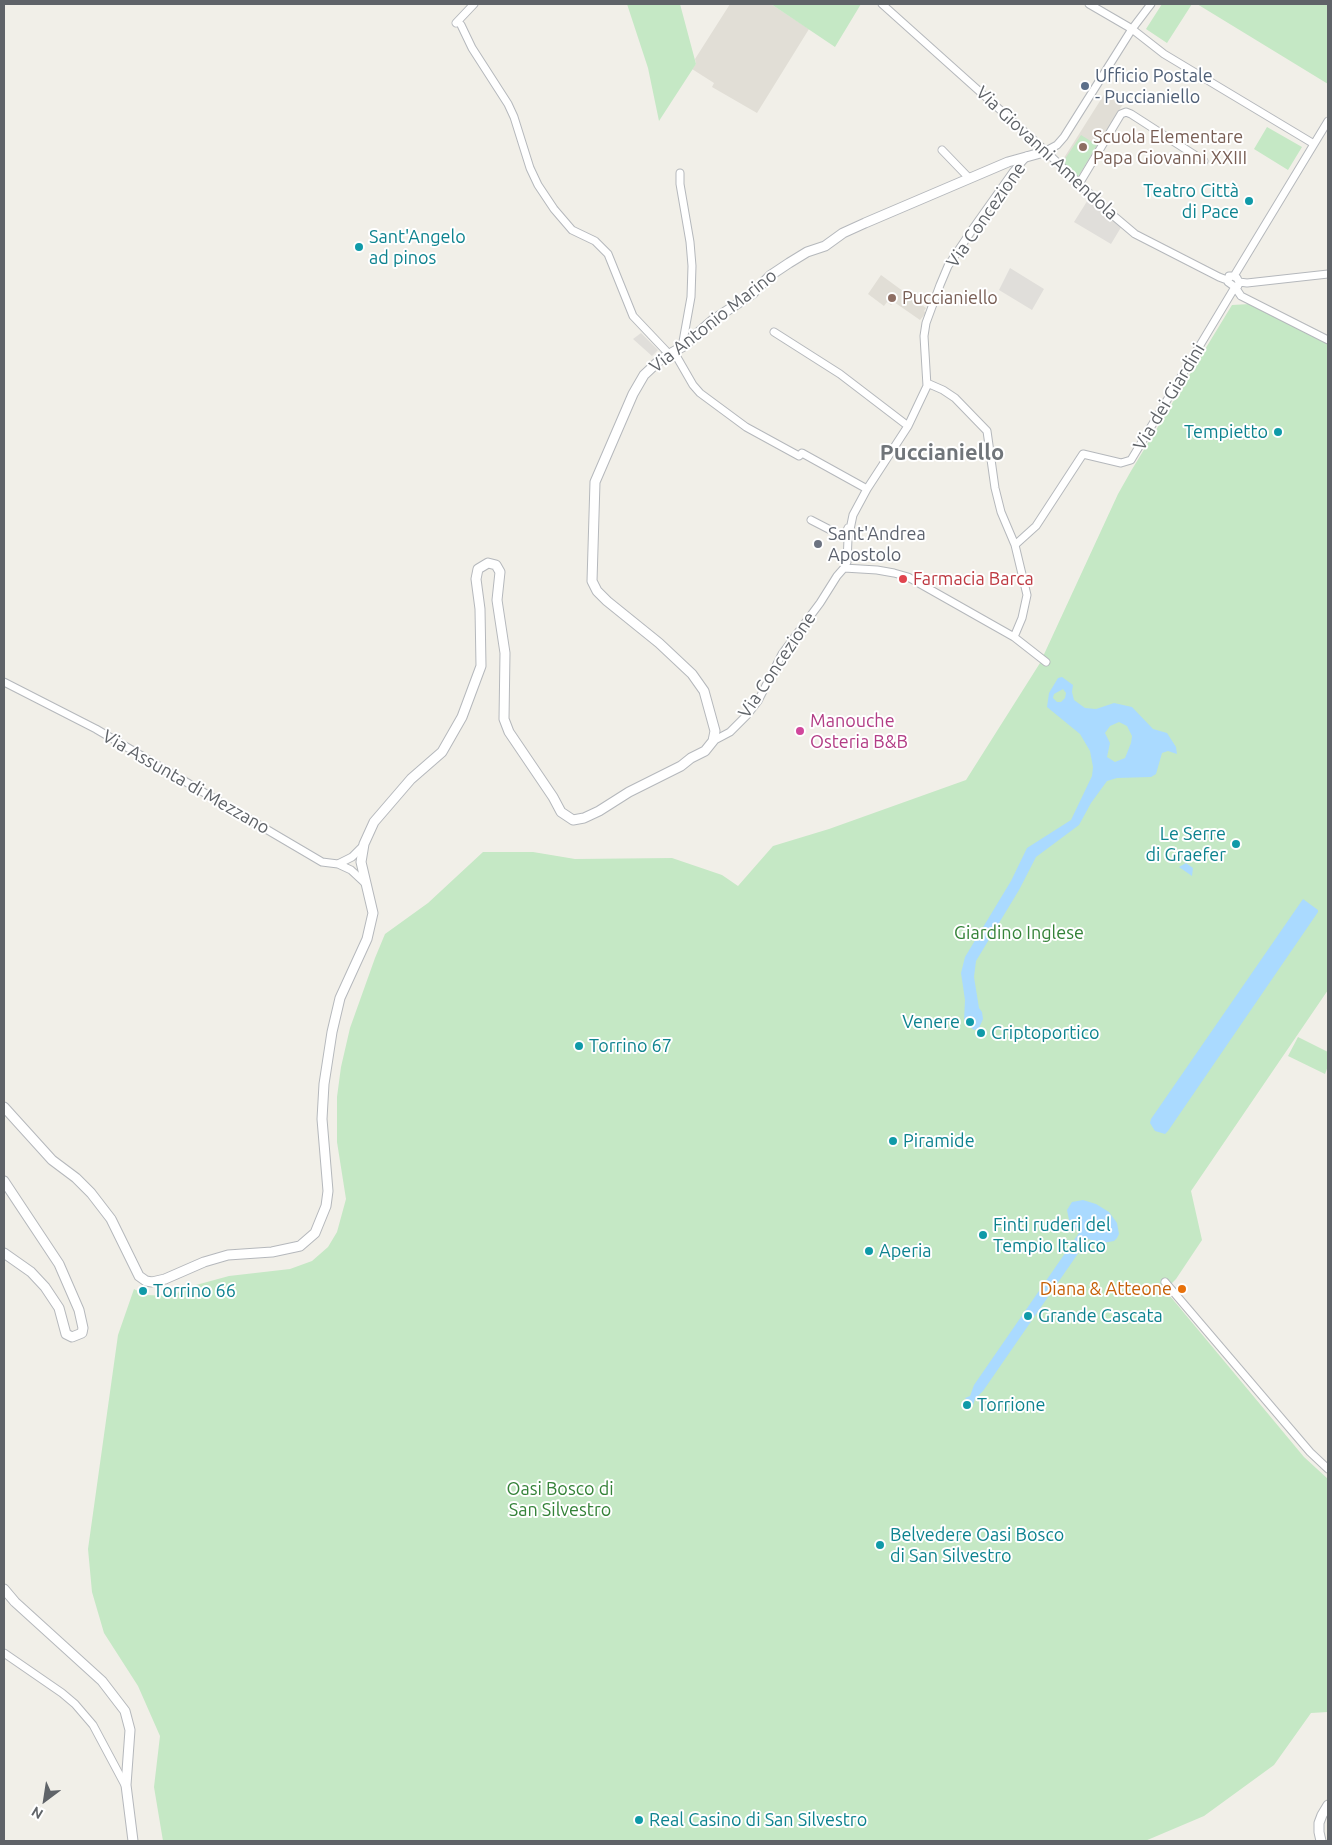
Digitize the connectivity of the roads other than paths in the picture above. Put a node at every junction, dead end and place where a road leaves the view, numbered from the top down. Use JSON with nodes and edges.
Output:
{"nodes":[{"id":1,"x":474,"y":4,"type":"edge"},
{"id":2,"x":882,"y":4,"type":"edge"},
{"id":3,"x":1088,"y":4,"type":"edge"},
{"id":4,"x":1152,"y":4,"type":"edge"},
{"id":5,"x":1132,"y":29,"type":"junction"},
{"id":6,"x":1328,"y":121,"type":"edge"},
{"id":7,"x":1314,"y":144,"type":"junction"},
{"id":8,"x":942,"y":150,"type":"dead end"},
{"id":9,"x":1044,"y":152,"type":"junction"},
{"id":10,"x":1027,"y":156,"type":"junction"},
{"id":11,"x":1204,"y":161,"type":"dead end"},
{"id":12,"x":680,"y":173,"type":"dead end"},
{"id":13,"x":969,"y":178,"type":"junction"},
{"id":14,"x":1079,"y":184,"type":"junction"},
{"id":15,"x":1328,"y":274,"type":"edge"},
{"id":16,"x":1234,"y":281,"type":"junction"},
{"id":17,"x":774,"y":332,"type":"dead end"},
{"id":18,"x":1328,"y":340,"type":"edge"},
{"id":19,"x":675,"y":351,"type":"junction"},
{"id":20,"x":927,"y":383,"type":"junction"},
{"id":21,"x":908,"y":426,"type":"junction"},
{"id":22,"x":867,"y":490,"type":"junction"},
{"id":23,"x":811,"y":520,"type":"dead end"},
{"id":24,"x":850,"y":524,"type":"junction"},
{"id":25,"x":1014,"y":545,"type":"junction"},
{"id":26,"x":844,"y":568,"type":"junction"},
{"id":27,"x":1014,"y":637,"type":"junction"},
{"id":28,"x":1046,"y":662,"type":"dead end"},
{"id":29,"x":4,"y":682,"type":"edge"},
{"id":30,"x":713,"y":741,"type":"junction"},
{"id":31,"x":364,"y":844,"type":"junction"},
{"id":32,"x":338,"y":864,"type":"junction"},
{"id":33,"x":368,"y":888,"type":"junction"},
{"id":34,"x":4,"y":1106,"type":"edge"},
{"id":35,"x":4,"y":1181,"type":"edge"},
{"id":36,"x":4,"y":1253,"type":"edge"},
{"id":37,"x":1165,"y":1282,"type":"dead end"},
{"id":38,"x":1328,"y":1469,"type":"edge"},
{"id":39,"x":4,"y":1589,"type":"edge"},
{"id":40,"x":4,"y":1653,"type":"edge"},
{"id":41,"x":126,"y":1786,"type":"junction"},
{"id":42,"x":1328,"y":1806,"type":"edge"},
{"id":43,"x":133,"y":1841,"type":"edge"},
{"id":44,"x":1322,"y":1841,"type":"edge"}],
"edges":[{"from":1,"to":19,"type":"street"},
{"from":2,"to":9,"type":"street","name":"Via Giovanni Amendola"},
{"from":3,"to":5,"type":"street"},
{"from":4,"to":5,"type":"street"},
{"from":5,"to":7,"type":"street"},
{"from":5,"to":9,"type":"street"},
{"from":6,"to":7,"type":"street"},
{"from":7,"to":16,"type":"street"},
{"from":8,"to":13,"type":"street"},
{"from":9,"to":10,"type":"street","name":"Via Antonio Marino"},
{"from":9,"to":14,"type":"street","name":"Via Giovanni Amendola"},
{"from":10,"to":13,"type":"street","name":"Via Antonio Marino"},
{"from":10,"to":20,"type":"street","name":"Via Concezione"},
{"from":11,"to":14,"type":"street"},
{"from":12,"to":19,"type":"street"},
{"from":13,"to":19,"type":"street","name":"Via Antonio Marino"},
{"from":14,"to":16,"type":"street","name":"Via Giovanni Amendola"},
{"from":15,"to":16,"type":"street","name":"Via Giovanni Amendola"},
{"from":16,"to":18,"type":"street"},
{"from":16,"to":25,"type":"street","name":"Via dei Giardini"},
{"from":17,"to":21,"type":"street"},
{"from":19,"to":22,"type":"street"},
{"from":19,"to":30,"type":"street","name":"Via Antonio Marino"},
{"from":20,"to":21,"type":"street","name":"Via Concezione"},
{"from":20,"to":25,"type":"street"},
{"from":21,"to":22,"type":"street","name":"Via Concezione"},
{"from":22,"to":24,"type":"street","name":"Via Concezione"},
{"from":23,"to":24,"type":"street"},
{"from":24,"to":26,"type":"street","name":"Via Concezione"},
{"from":25,"to":27,"type":"street"},
{"from":26,"to":27,"type":"street"},
{"from":26,"to":30,"type":"street","name":"Via Concezione"},
{"from":27,"to":28,"type":"street"},
{"from":29,"to":32,"type":"street","name":"Via Assunta di Mezzano"},
{"from":30,"to":31,"type":"street"},
{"from":31,"to":32,"type":"street"},
{"from":31,"to":33,"type":"street"},
{"from":32,"to":33,"type":"street","name":"Via Assunta di Mezzano"},
{"from":33,"to":34,"type":"street"},
{"from":35,"to":36,"type":"street"},
{"from":37,"to":38,"type":"street"},
{"from":39,"to":41,"type":"street"},
{"from":40,"to":41,"type":"street"},
{"from":41,"to":43,"type":"street"},
{"from":42,"to":44,"type":"street"}]}
